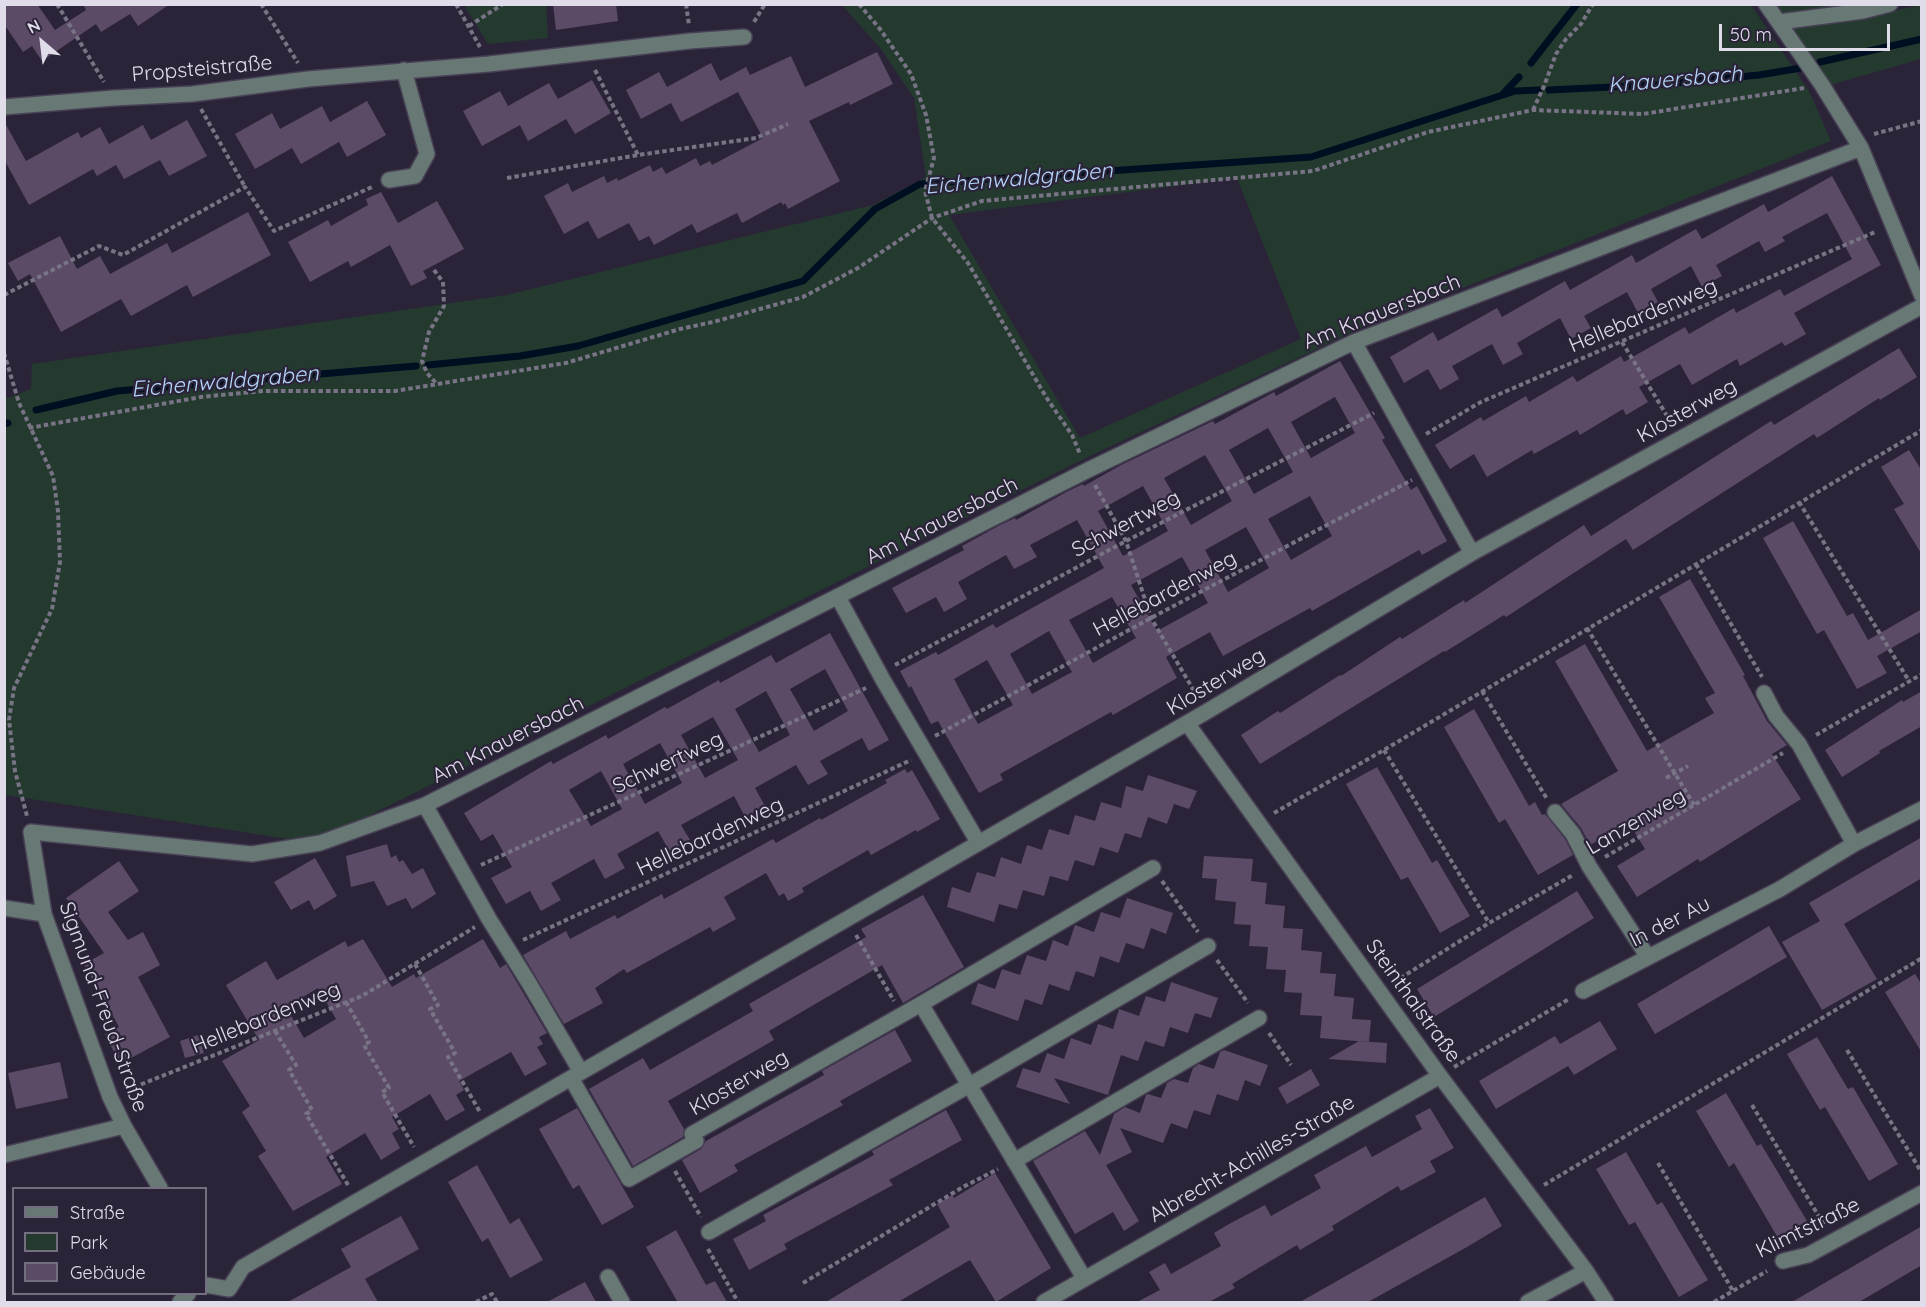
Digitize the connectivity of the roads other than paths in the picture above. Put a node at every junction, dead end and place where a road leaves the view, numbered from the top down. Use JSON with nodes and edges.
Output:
{"nodes":[{"id":1,"x":1766,"y":4,"type":"edge"},
{"id":2,"x":1890,"y":4,"type":"edge"},
{"id":3,"x":1779,"y":22,"type":"junction"},
{"id":4,"x":744,"y":37,"type":"dead end"},
{"id":5,"x":404,"y":70,"type":"junction"},
{"id":6,"x":4,"y":107,"type":"edge"},
{"id":7,"x":1861,"y":148,"type":"junction"},
{"id":8,"x":389,"y":180,"type":"road end"},
{"id":9,"x":1922,"y":296,"type":"edge"},
{"id":10,"x":1922,"y":306,"type":"edge"},
{"id":11,"x":1354,"y":342,"type":"junction"},
{"id":12,"x":1472,"y":553,"type":"junction"},
{"id":13,"x":838,"y":597,"type":"junction"},
{"id":14,"x":1764,"y":693,"type":"road end"},
{"id":15,"x":1187,"y":723,"type":"junction"},
{"id":16,"x":425,"y":805,"type":"junction"},
{"id":17,"x":1922,"y":809,"type":"edge"},
{"id":18,"x":1555,"y":812,"type":"road end"},
{"id":19,"x":31,"y":832,"type":"joint"},
{"id":20,"x":978,"y":842,"type":"junction"},
{"id":21,"x":1854,"y":844,"type":"junction"},
{"id":22,"x":1154,"y":868,"type":"road end"},
{"id":23,"x":4,"y":908,"type":"edge"},
{"id":24,"x":44,"y":914,"type":"junction"},
{"id":25,"x":1208,"y":946,"type":"road end"},
{"id":26,"x":1648,"y":957,"type":"junction"},
{"id":27,"x":1583,"y":991,"type":"road end"},
{"id":28,"x":921,"y":1004,"type":"junction"},
{"id":29,"x":1259,"y":1018,"type":"road end"},
{"id":30,"x":576,"y":1075,"type":"junction"},
{"id":31,"x":1440,"y":1076,"type":"junction"},
{"id":32,"x":968,"y":1086,"type":"junction"},
{"id":33,"x":124,"y":1126,"type":"junction"},
{"id":34,"x":4,"y":1155,"type":"edge"},
{"id":35,"x":1014,"y":1161,"type":"junction"},
{"id":36,"x":159,"y":1187,"type":"edge"},
{"id":37,"x":1922,"y":1193,"type":"edge"},
{"id":38,"x":709,"y":1232,"type":"road end"},
{"id":39,"x":1783,"y":1261,"type":"road end"},
{"id":40,"x":1586,"y":1271,"type":"junction"},
{"id":41,"x":608,"y":1277,"type":"dead end"},
{"id":42,"x":1084,"y":1278,"type":"junction"},
{"id":43,"x":207,"y":1286,"type":"edge"},
{"id":44,"x":230,"y":1296,"type":"edge"},
{"id":45,"x":622,"y":1302,"type":"edge"},
{"id":46,"x":1044,"y":1302,"type":"edge"},
{"id":47,"x":1528,"y":1302,"type":"edge"},
{"id":48,"x":1606,"y":1302,"type":"edge"}],
"edges":[{"from":1,"to":3,"type":"street"},
{"from":2,"to":3,"type":"street"},
{"from":3,"to":7,"type":"street"},
{"from":4,"to":5,"type":"street","name":"Propsteistraße"},
{"from":5,"to":6,"type":"street","name":"Propsteistraße"},
{"from":5,"to":8,"type":"street"},
{"from":7,"to":9,"type":"street"},
{"from":7,"to":11,"type":"street","name":"Am Knauersbach"},
{"from":10,"to":12,"type":"street","name":"Klosterweg"},
{"from":11,"to":12,"type":"street"},
{"from":11,"to":13,"type":"street","name":"Am Knauersbach"},
{"from":12,"to":15,"type":"street","name":"Klosterweg"},
{"from":13,"to":16,"type":"street","name":"Am Knauersbach"},
{"from":13,"to":20,"type":"street"},
{"from":14,"to":21,"type":"street"},
{"from":15,"to":20,"type":"street","name":"Klosterweg"},
{"from":15,"to":31,"type":"street","name":"Steinthalstraße"},
{"from":16,"to":19,"type":"street","name":"Am Knauersbach"},
{"from":16,"to":30,"type":"street","name":"Klosterweg"},
{"from":17,"to":21,"type":"street","name":"In der Au"},
{"from":18,"to":26,"type":"street"},
{"from":19,"to":24,"type":"street","name":"Sigmund-Freud-Straße"},
{"from":20,"to":30,"type":"street","name":"Klosterweg"},
{"from":21,"to":26,"type":"street","name":"In der Au"},
{"from":22,"to":28,"type":"street"},
{"from":23,"to":24,"type":"street"},
{"from":24,"to":33,"type":"street","name":"Sigmund-Freud-Straße"},
{"from":25,"to":32,"type":"street"},
{"from":26,"to":27,"type":"street","name":"In der Au"},
{"from":28,"to":30,"type":"street","name":"Klosterweg"},
{"from":28,"to":32,"type":"street"},
{"from":29,"to":35,"type":"street"},
{"from":30,"to":44,"type":"street","name":"Klosterweg"},
{"from":31,"to":40,"type":"street","name":"Steinthalstraße"},
{"from":31,"to":42,"type":"street","name":"Albrecht-Achilles-Straße"},
{"from":32,"to":35,"type":"street"},
{"from":32,"to":38,"type":"street"},
{"from":33,"to":34,"type":"street"},
{"from":33,"to":36,"type":"street","name":"Sigmund-Freud-Straße"},
{"from":35,"to":42,"type":"street"},
{"from":37,"to":39,"type":"street","name":"Klimtstraße"},
{"from":40,"to":47,"type":"street"},
{"from":40,"to":48,"type":"street","name":"Steinthalstraße"},
{"from":41,"to":45,"type":"street"},
{"from":42,"to":46,"type":"street","name":"Albrecht-Achilles-Straße"},
{"from":43,"to":44,"type":"street","name":"Klosterweg"}]}
